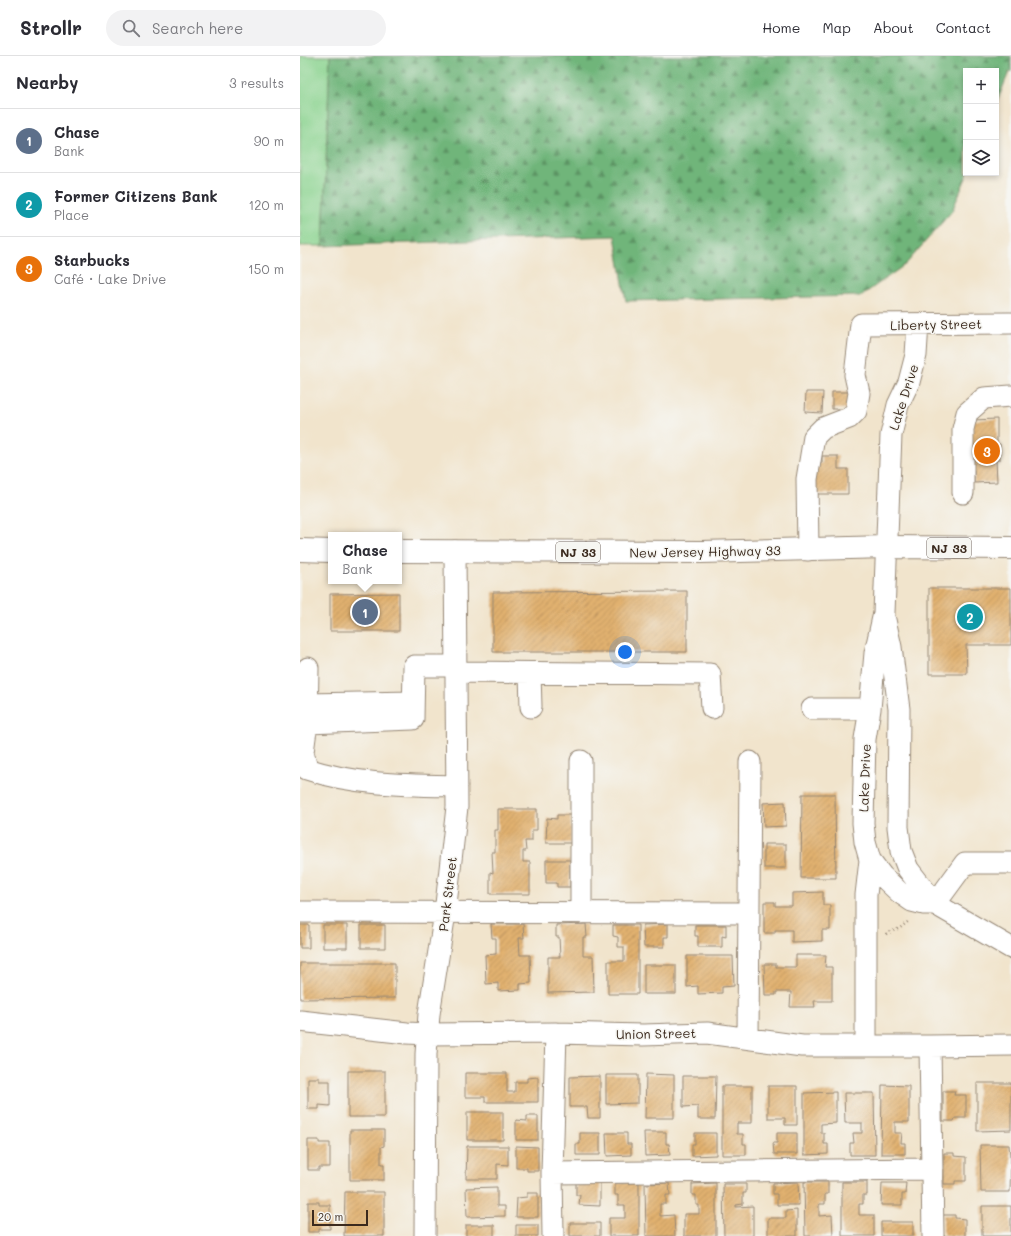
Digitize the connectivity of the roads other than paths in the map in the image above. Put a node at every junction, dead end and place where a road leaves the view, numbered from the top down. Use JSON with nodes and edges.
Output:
{"nodes":[{"id":1,"x":1011,"y":323,"type":"edge"},
{"id":2,"x":918,"y":324,"type":"junction"},
{"id":3,"x":1011,"y":396,"type":"edge"},
{"id":4,"x":963,"y":493,"type":"dead end"},
{"id":5,"x":886,"y":547,"type":"junction"},
{"id":6,"x":1011,"y":548,"type":"edge"},
{"id":7,"x":300,"y":550,"type":"edge"},
{"id":8,"x":328,"y":550,"type":"edge"},
{"id":9,"x":808,"y":550,"type":"junction"},
{"id":10,"x":402,"y":551,"type":"edge"},
{"id":11,"x":455,"y":551,"type":"junction"},
{"id":12,"x":884,"y":613,"type":"junction"},
{"id":13,"x":308,"y":668,"type":"dead end"},
{"id":14,"x":456,"y":669,"type":"junction"},
{"id":15,"x":530,"y":673,"type":"junction"},
{"id":16,"x":531,"y":707,"type":"dead end"},
{"id":17,"x":712,"y":708,"type":"dead end"},
{"id":18,"x":812,"y":709,"type":"dead end"},
{"id":19,"x":870,"y":709,"type":"junction"},
{"id":20,"x":307,"y":713,"type":"junction"},
{"id":21,"x":581,"y":761,"type":"dead end"},
{"id":22,"x":750,"y":762,"type":"dead end"},
{"id":23,"x":457,"y":786,"type":"junction"},
{"id":24,"x":870,"y":860,"type":"junction"},
{"id":25,"x":1011,"y":863,"type":"edge"},
{"id":26,"x":929,"y":904,"type":"junction"},
{"id":27,"x":300,"y":912,"type":"edge"},
{"id":28,"x":445,"y":912,"type":"junction"},
{"id":29,"x":582,"y":913,"type":"junction"},
{"id":30,"x":749,"y":913,"type":"junction"},
{"id":31,"x":1011,"y":948,"type":"edge"},
{"id":32,"x":300,"y":1021,"type":"edge"},
{"id":33,"x":556,"y":1033,"type":"junction"},
{"id":34,"x":428,"y":1034,"type":"junction"},
{"id":35,"x":748,"y":1038,"type":"junction"},
{"id":36,"x":1011,"y":1044,"type":"edge"},
{"id":37,"x":866,"y":1046,"type":"junction"},
{"id":38,"x":930,"y":1046,"type":"junction"},
{"id":39,"x":932,"y":1170,"type":"junction"},
{"id":40,"x":552,"y":1173,"type":"junction"},
{"id":41,"x":425,"y":1236,"type":"edge"},
{"id":42,"x":554,"y":1236,"type":"edge"},
{"id":43,"x":933,"y":1236,"type":"edge"}],
"edges":[{"from":1,"to":2,"type":"street","name":"Liberty Street"},
{"from":2,"to":5,"type":"street","name":"Lake Drive"},
{"from":2,"to":9,"type":"street","name":"Liberty Street"},
{"from":3,"to":4,"type":"street"},
{"from":5,"to":6,"type":"main road","name":"New Jersey Highway 33","number":"NJ 33"},
{"from":5,"to":9,"type":"main road","name":"New Jersey Highway 33","number":"NJ 33"},
{"from":5,"to":12,"type":"street","name":"Lake Drive"},
{"from":7,"to":8,"type":"main road"},
{"from":9,"to":11,"type":"main road","name":"New Jersey Highway 33","number":"NJ 33"},
{"from":10,"to":11,"type":"main road","name":"New Jersey Highway 33","number":"NJ 33"},
{"from":11,"to":14,"type":"street","name":"Park Street"},
{"from":12,"to":19,"type":"street","name":"Lake Drive"},
{"from":12,"to":26,"type":"street","name":"Lake Drive"},
{"from":13,"to":20,"type":"street"},
{"from":14,"to":15,"type":"street"},
{"from":14,"to":20,"type":"street"},
{"from":14,"to":23,"type":"street","name":"Park Street"},
{"from":15,"to":16,"type":"street"},
{"from":15,"to":17,"type":"street"},
{"from":18,"to":19,"type":"street"},
{"from":19,"to":24,"type":"street","name":"Lake Drive"},
{"from":20,"to":23,"type":"street"},
{"from":21,"to":29,"type":"street"},
{"from":22,"to":30,"type":"street"},
{"from":23,"to":28,"type":"street","name":"Park Street"},
{"from":24,"to":26,"type":"street","name":"Lake Drive"},
{"from":24,"to":37,"type":"street"},
{"from":25,"to":26,"type":"street"},
{"from":26,"to":31,"type":"street","name":"Lake Drive"},
{"from":27,"to":28,"type":"street"},
{"from":28,"to":29,"type":"street"},
{"from":28,"to":34,"type":"street","name":"Park Street"},
{"from":29,"to":30,"type":"street"},
{"from":30,"to":35,"type":"street"},
{"from":32,"to":34,"type":"street","name":"Union Street"},
{"from":33,"to":34,"type":"street","name":"Union Street"},
{"from":33,"to":35,"type":"street","name":"Union Street"},
{"from":33,"to":40,"type":"street"},
{"from":34,"to":41,"type":"street","name":"Park Street"},
{"from":35,"to":37,"type":"street","name":"Union Street"},
{"from":36,"to":38,"type":"street","name":"Union Street"},
{"from":37,"to":38,"type":"street","name":"Union Street"},
{"from":38,"to":39,"type":"street"},
{"from":39,"to":40,"type":"street"},
{"from":39,"to":43,"type":"street"},
{"from":40,"to":42,"type":"street"}]}
